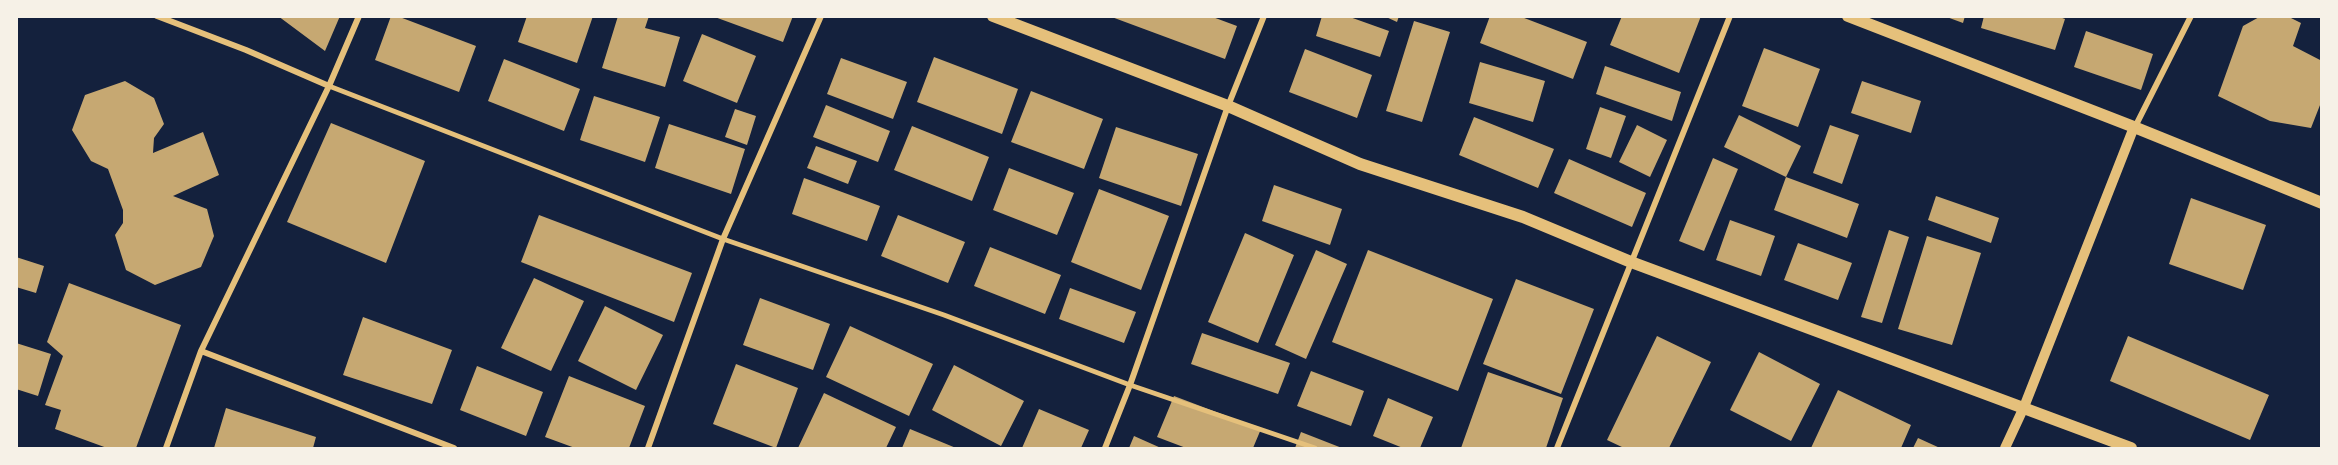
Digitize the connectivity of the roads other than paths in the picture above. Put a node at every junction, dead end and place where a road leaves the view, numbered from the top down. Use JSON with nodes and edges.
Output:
{"nodes":[{"id":1,"x":157,"y":16,"type":"edge"},
{"id":2,"x":359,"y":16,"type":"edge"},
{"id":3,"x":821,"y":16,"type":"edge"},
{"id":4,"x":993,"y":16,"type":"edge"},
{"id":5,"x":1264,"y":16,"type":"edge"},
{"id":6,"x":1730,"y":16,"type":"edge"},
{"id":7,"x":1848,"y":16,"type":"edge"},
{"id":8,"x":2191,"y":16,"type":"edge"},
{"id":9,"x":329,"y":86,"type":"junction"},
{"id":10,"x":1228,"y":106,"type":"junction"},
{"id":11,"x":2134,"y":127,"type":"junction"},
{"id":12,"x":2322,"y":203,"type":"edge"},
{"id":13,"x":723,"y":239,"type":"junction"},
{"id":14,"x":1630,"y":262,"type":"junction"},
{"id":15,"x":201,"y":351,"type":"junction"},
{"id":16,"x":1131,"y":385,"type":"junction"},
{"id":17,"x":2024,"y":407,"type":"junction"},
{"id":18,"x":166,"y":448,"type":"edge"},
{"id":19,"x":454,"y":448,"type":"edge"},
{"id":20,"x":648,"y":448,"type":"edge"},
{"id":21,"x":1105,"y":448,"type":"edge"},
{"id":22,"x":1315,"y":448,"type":"edge"},
{"id":23,"x":1557,"y":448,"type":"edge"},
{"id":24,"x":2005,"y":448,"type":"edge"},
{"id":25,"x":2131,"y":448,"type":"edge"}],
"edges":[{"from":1,"to":9,"type":"street"},
{"from":2,"to":9,"type":"street"},
{"from":3,"to":13,"type":"street"},
{"from":4,"to":10,"type":"main road"},
{"from":5,"to":10,"type":"street"},
{"from":6,"to":14,"type":"street"},
{"from":7,"to":11,"type":"main road"},
{"from":8,"to":11,"type":"street"},
{"from":9,"to":13,"type":"street"},
{"from":9,"to":15,"type":"street"},
{"from":10,"to":14,"type":"main road"},
{"from":10,"to":16,"type":"street"},
{"from":11,"to":12,"type":"main road"},
{"from":11,"to":17,"type":"street"},
{"from":13,"to":16,"type":"street"},
{"from":13,"to":20,"type":"street"},
{"from":14,"to":17,"type":"main road"},
{"from":14,"to":23,"type":"street"},
{"from":15,"to":18,"type":"street"},
{"from":15,"to":19,"type":"street"},
{"from":16,"to":21,"type":"street"},
{"from":16,"to":22,"type":"street"},
{"from":17,"to":24,"type":"street"},
{"from":17,"to":25,"type":"main road"}]}
